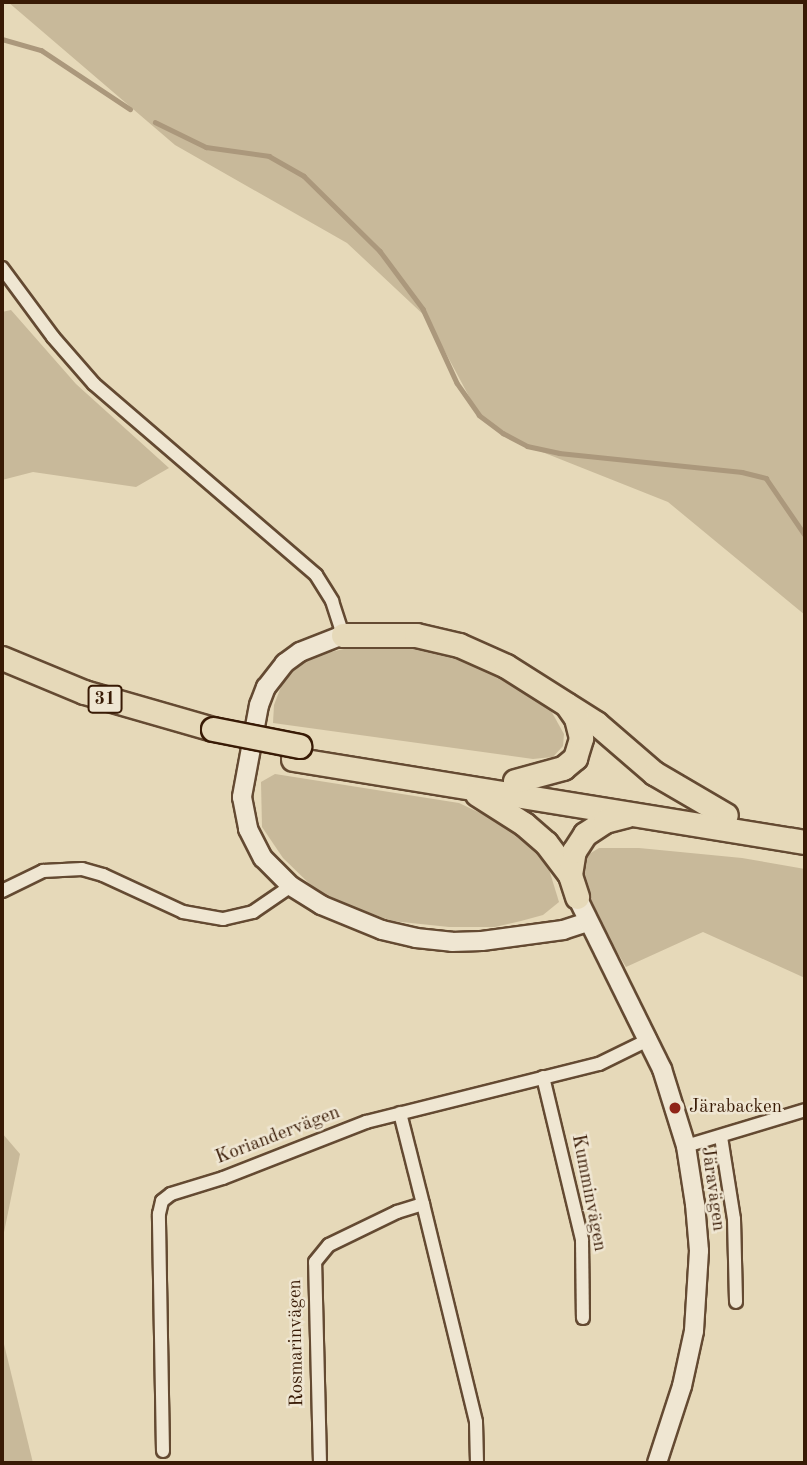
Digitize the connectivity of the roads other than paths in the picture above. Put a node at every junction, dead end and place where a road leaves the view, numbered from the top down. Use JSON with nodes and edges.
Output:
{"nodes":[{"id":1,"x":2,"y":268,"type":"edge"},
{"id":2,"x":343,"y":635,"type":"junction"},
{"id":3,"x":2,"y":658,"type":"edge"},
{"id":4,"x":2,"y":673,"type":"edge"},
{"id":5,"x":567,"y":705,"type":"junction"},
{"id":6,"x":211,"y":736,"type":"junction"},
{"id":7,"x":296,"y":753,"type":"junction"},
{"id":8,"x":515,"y":781,"type":"junction"},
{"id":9,"x":468,"y":788,"type":"junction"},
{"id":10,"x":632,"y":814,"type":"junction"},
{"id":11,"x":726,"y":815,"type":"junction"},
{"id":12,"x":805,"y":828,"type":"edge"},
{"id":13,"x":805,"y":842,"type":"edge"},
{"id":14,"x":573,"y":886,"type":"junction"},
{"id":15,"x":291,"y":887,"type":"junction"},
{"id":16,"x":2,"y":891,"type":"edge"},
{"id":17,"x":587,"y":922,"type":"junction"},
{"id":18,"x":650,"y":1040,"type":"junction"},
{"id":19,"x":543,"y":1077,"type":"junction"},
{"id":20,"x":805,"y":1110,"type":"edge"},
{"id":21,"x":400,"y":1113,"type":"junction"},
{"id":22,"x":721,"y":1137,"type":"junction"},
{"id":23,"x":686,"y":1146,"type":"junction"},
{"id":24,"x":423,"y":1204,"type":"junction"},
{"id":25,"x":736,"y":1302,"type":"dead end"},
{"id":26,"x":583,"y":1318,"type":"dead end"},
{"id":27,"x":163,"y":1451,"type":"dead end"},
{"id":28,"x":320,"y":1463,"type":"edge"},
{"id":29,"x":477,"y":1463,"type":"edge"},
{"id":30,"x":657,"y":1463,"type":"edge"}],
"edges":[{"from":1,"to":2,"type":"street"},
{"from":2,"to":5,"type":"highway"},
{"from":2,"to":15,"type":"street"},
{"from":3,"to":6,"type":"highway","number":"31"},
{"from":4,"to":6,"type":"highway","number":"31"},
{"from":5,"to":8,"type":"highway"},
{"from":5,"to":11,"type":"highway"},
{"from":6,"to":7,"type":"highway","number":"31","bridge":true},
{"from":7,"to":8,"type":"highway","number":"31"},
{"from":7,"to":9,"type":"highway","number":"31"},
{"from":8,"to":11,"type":"highway","number":"31"},
{"from":9,"to":10,"type":"highway","number":"31"},
{"from":9,"to":14,"type":"highway"},
{"from":10,"to":13,"type":"highway","number":"31"},
{"from":10,"to":14,"type":"highway"},
{"from":11,"to":12,"type":"highway","number":"31"},
{"from":14,"to":17,"type":"street","name":"Järavägen"},
{"from":15,"to":16,"type":"street"},
{"from":15,"to":17,"type":"street"},
{"from":17,"to":18,"type":"street","name":"Järavägen"},
{"from":18,"to":19,"type":"street","name":"Koriandervägen"},
{"from":18,"to":23,"type":"street","name":"Järavägen"},
{"from":19,"to":21,"type":"street","name":"Koriandervägen"},
{"from":19,"to":26,"type":"street","name":"Kumminvägen"},
{"from":20,"to":22,"type":"street"},
{"from":21,"to":24,"type":"street"},
{"from":21,"to":27,"type":"street","name":"Koriandervägen"},
{"from":22,"to":23,"type":"street"},
{"from":22,"to":25,"type":"street"},
{"from":23,"to":30,"type":"street","name":"Järavägen"},
{"from":24,"to":28,"type":"street","name":"Rosmarinvägen"},
{"from":24,"to":29,"type":"street"}]}
